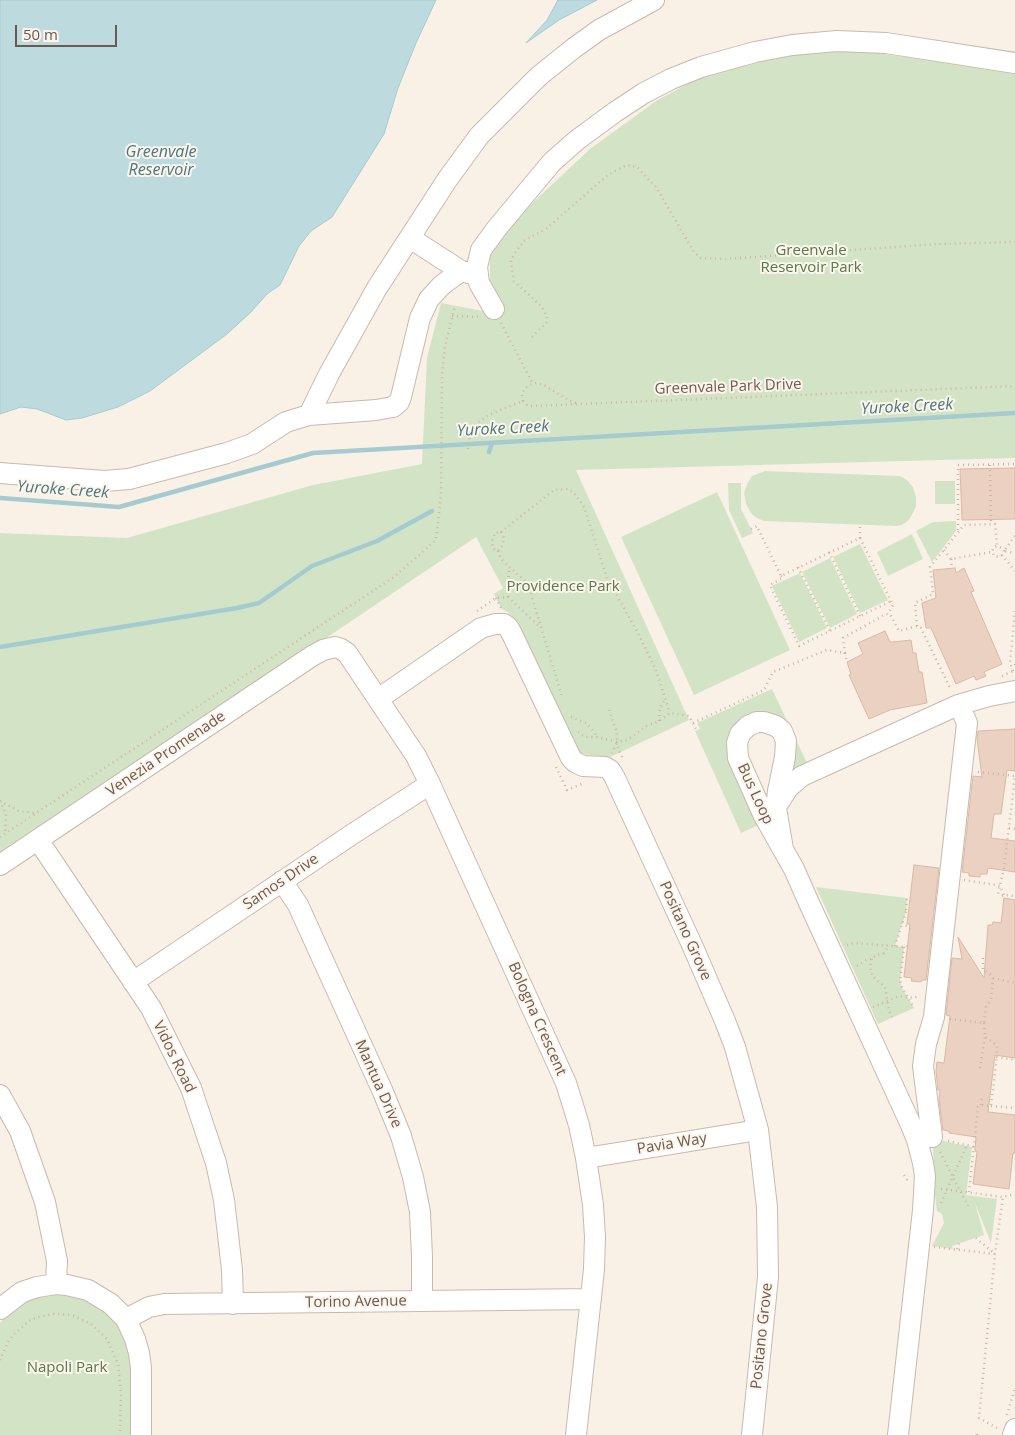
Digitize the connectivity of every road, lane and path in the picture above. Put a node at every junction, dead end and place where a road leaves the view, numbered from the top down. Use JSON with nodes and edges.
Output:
{"nodes":[{"id":1,"x":654,"y":0,"type":"edge"},
{"id":2,"x":1015,"y":64,"type":"edge"},
{"id":3,"x":410,"y":238,"type":"junction"},
{"id":4,"x":1015,"y":242,"type":"edge"},
{"id":5,"x":469,"y":273,"type":"junction"},
{"id":6,"x":455,"y":306,"type":"dead end"},
{"id":7,"x":452,"y":316,"type":"junction"},
{"id":8,"x":493,"y":318,"type":"junction"},
{"id":9,"x":532,"y":337,"type":"dead end"},
{"id":10,"x":533,"y":384,"type":"junction"},
{"id":11,"x":1015,"y":386,"type":"edge"},
{"id":12,"x":523,"y":401,"type":"junction"},
{"id":13,"x":580,"y":404,"type":"junction"},
{"id":14,"x":309,"y":415,"type":"junction"},
{"id":15,"x":468,"y":449,"type":"dead end"},
{"id":16,"x":1015,"y":464,"type":"edge"},
{"id":17,"x":990,"y":465,"type":"junction"},
{"id":18,"x":0,"y":473,"type":"edge"},
{"id":19,"x":991,"y":524,"type":"junction"},
{"id":20,"x":860,"y":525,"type":"dead end"},
{"id":21,"x":751,"y":529,"type":"dead end"},
{"id":22,"x":501,"y":532,"type":"junction"},
{"id":23,"x":958,"y":532,"type":"junction"},
{"id":24,"x":1015,"y":536,"type":"edge"},
{"id":25,"x":860,"y":538,"type":"junction"},
{"id":26,"x":997,"y":546,"type":"junction"},
{"id":27,"x":944,"y":550,"type":"junction"},
{"id":28,"x":498,"y":551,"type":"junction"},
{"id":29,"x":829,"y":552,"type":"junction"},
{"id":30,"x":992,"y":552,"type":"junction"},
{"id":31,"x":1003,"y":553,"type":"junction"},
{"id":32,"x":1015,"y":553,"type":"edge"},
{"id":33,"x":951,"y":559,"type":"junction"},
{"id":34,"x":798,"y":567,"type":"junction"},
{"id":35,"x":509,"y":568,"type":"junction"},
{"id":36,"x":952,"y":568,"type":"dead end"},
{"id":37,"x":1015,"y":571,"type":"edge"},
{"id":38,"x":781,"y":576,"type":"junction"},
{"id":39,"x":508,"y":597,"type":"junction"},
{"id":40,"x":891,"y":601,"type":"junction"},
{"id":41,"x":501,"y":608,"type":"dead end"},
{"id":42,"x":1015,"y":611,"type":"edge"},
{"id":43,"x":888,"y":614,"type":"junction"},
{"id":44,"x":860,"y":616,"type":"junction"},
{"id":45,"x":917,"y":626,"type":"junction"},
{"id":46,"x":542,"y":630,"type":"junction"},
{"id":47,"x":830,"y":631,"type":"junction"},
{"id":48,"x":334,"y":648,"type":"joint"},
{"id":49,"x":846,"y":653,"type":"junction"},
{"id":50,"x":847,"y":662,"type":"dead end"},
{"id":51,"x":1015,"y":664,"type":"edge"},
{"id":52,"x":1014,"y":670,"type":"edge"},
{"id":53,"x":1015,"y":691,"type":"edge"},
{"id":54,"x":954,"y":696,"type":"dead end"},
{"id":55,"x":666,"y":698,"type":"junction"},
{"id":56,"x":378,"y":699,"type":"junction"},
{"id":57,"x":564,"y":704,"type":"dead end"},
{"id":58,"x":568,"y":710,"type":"dead end"},
{"id":59,"x":609,"y":710,"type":"dead end"},
{"id":60,"x":670,"y":713,"type":"junction"},
{"id":61,"x":964,"y":716,"type":"dead end"},
{"id":62,"x":571,"y":717,"type":"junction"},
{"id":63,"x":659,"y":721,"type":"junction"},
{"id":64,"x":573,"y":723,"type":"dead end"},
{"id":65,"x":693,"y":723,"type":"junction"},
{"id":66,"x":575,"y":727,"type":"dead end"},
{"id":67,"x":696,"y":729,"type":"dead end"},
{"id":68,"x":598,"y":737,"type":"junction"},
{"id":69,"x":617,"y":742,"type":"junction"},
{"id":70,"x":620,"y":752,"type":"dead end"},
{"id":71,"x":605,"y":767,"type":"junction"},
{"id":72,"x":962,"y":770,"type":"junction"},
{"id":73,"x":588,"y":781,"type":"dead end"},
{"id":74,"x":430,"y":784,"type":"junction"},
{"id":75,"x":567,"y":790,"type":"dead end"},
{"id":76,"x":0,"y":801,"type":"edge"},
{"id":77,"x":776,"y":808,"type":"junction"},
{"id":78,"x":37,"y":814,"type":"junction"},
{"id":79,"x":1009,"y":828,"type":"junction"},
{"id":80,"x":1015,"y":829,"type":"edge"},
{"id":81,"x":5,"y":833,"type":"junction"},
{"id":82,"x":0,"y":837,"type":"edge"},
{"id":83,"x":38,"y":840,"type":"junction"},
{"id":84,"x":783,"y":849,"type":"junction"},
{"id":85,"x":0,"y":865,"type":"edge"},
{"id":86,"x":950,"y":878,"type":"junction"},
{"id":87,"x":282,"y":881,"type":"junction"},
{"id":88,"x":1000,"y":886,"type":"junction"},
{"id":89,"x":998,"y":894,"type":"dead end"},
{"id":90,"x":1015,"y":896,"type":"edge"},
{"id":91,"x":907,"y":898,"type":"dead end"},
{"id":92,"x":902,"y":922,"type":"junction"},
{"id":93,"x":910,"y":929,"type":"dead end"},
{"id":94,"x":888,"y":945,"type":"junction"},
{"id":95,"x":895,"y":946,"type":"junction"},
{"id":96,"x":842,"y":947,"type":"dead end"},
{"id":97,"x":983,"y":957,"type":"dead end"},
{"id":98,"x":872,"y":959,"type":"junction"},
{"id":99,"x":852,"y":969,"type":"dead end"},
{"id":100,"x":993,"y":978,"type":"junction"},
{"id":101,"x":133,"y":982,"type":"junction"},
{"id":102,"x":1015,"y":983,"type":"edge"},
{"id":103,"x":938,"y":988,"type":"junction"},
{"id":104,"x":908,"y":998,"type":"junction"},
{"id":105,"x":888,"y":1001,"type":"junction"},
{"id":106,"x":914,"y":1008,"type":"dead end"},
{"id":107,"x":870,"y":1009,"type":"dead end"},
{"id":108,"x":892,"y":1017,"type":"dead end"},
{"id":109,"x":934,"y":1017,"type":"junction"},
{"id":110,"x":984,"y":1023,"type":"junction"},
{"id":111,"x":985,"y":1038,"type":"junction"},
{"id":112,"x":997,"y":1057,"type":"junction"},
{"id":113,"x":1015,"y":1060,"type":"edge"},
{"id":114,"x":980,"y":1068,"type":"dead end"},
{"id":115,"x":0,"y":1095,"type":"edge"},
{"id":116,"x":982,"y":1096,"type":"dead end"},
{"id":117,"x":981,"y":1105,"type":"junction"},
{"id":118,"x":991,"y":1106,"type":"junction"},
{"id":119,"x":1015,"y":1108,"type":"edge"},
{"id":120,"x":758,"y":1130,"type":"junction"},
{"id":121,"x":932,"y":1137,"type":"junction"},
{"id":122,"x":967,"y":1145,"type":"junction"},
{"id":123,"x":974,"y":1147,"type":"junction"},
{"id":124,"x":586,"y":1158,"type":"junction"},
{"id":125,"x":952,"y":1177,"type":"junction"},
{"id":126,"x":933,"y":1188,"type":"dead end"},
{"id":127,"x":947,"y":1190,"type":"junction"},
{"id":128,"x":960,"y":1191,"type":"junction"},
{"id":129,"x":969,"y":1192,"type":"junction"},
{"id":130,"x":1015,"y":1194,"type":"edge"},
{"id":131,"x":1004,"y":1197,"type":"junction"},
{"id":132,"x":940,"y":1204,"type":"dead end"},
{"id":133,"x":968,"y":1206,"type":"dead end"},
{"id":134,"x":976,"y":1238,"type":"dead end"},
{"id":135,"x":959,"y":1243,"type":"dead end"},
{"id":136,"x":932,"y":1246,"type":"dead end"},
{"id":137,"x":957,"y":1250,"type":"junction"},
{"id":138,"x":996,"y":1254,"type":"junction"},
{"id":139,"x":56,"y":1284,"type":"junction"},
{"id":140,"x":591,"y":1299,"type":"junction"},
{"id":141,"x":422,"y":1302,"type":"junction"},
{"id":142,"x":233,"y":1304,"type":"junction"},
{"id":143,"x":0,"y":1309,"type":"edge"},
{"id":144,"x":126,"y":1320,"type":"junction"},
{"id":145,"x":0,"y":1360,"type":"edge"},
{"id":146,"x":1015,"y":1388,"type":"edge"},
{"id":147,"x":1009,"y":1428,"type":"edge"},
{"id":148,"x":977,"y":1430,"type":"dead end"},
{"id":149,"x":120,"y":1435,"type":"edge"},
{"id":150,"x":142,"y":1435,"type":"edge"},
{"id":151,"x":576,"y":1435,"type":"edge"},
{"id":152,"x":752,"y":1435,"type":"edge"},
{"id":153,"x":898,"y":1435,"type":"edge"},
{"id":154,"x":977,"y":1435,"type":"edge"}],
"edges":[{"from":1,"to":3,"type":"street"},
{"from":2,"to":5,"type":"street"},
{"from":3,"to":5,"type":"street"},
{"from":3,"to":14,"type":"street"},
{"from":4,"to":9,"type":"path"},
{"from":5,"to":8,"type":"street"},
{"from":5,"to":14,"type":"street"},
{"from":6,"to":7,"type":"path"},
{"from":7,"to":8,"type":"path"},
{"from":7,"to":78,"type":"path"},
{"from":8,"to":10,"type":"path"},
{"from":10,"to":12,"type":"path"},
{"from":10,"to":13,"type":"path"},
{"from":11,"to":13,"type":"path","name":"Greenvale Park Drive"},
{"from":12,"to":13,"type":"path","name":"Greenvale Park Drive"},
{"from":12,"to":15,"type":"path"},
{"from":14,"to":18,"type":"street"},
{"from":16,"to":17,"type":"path"},
{"from":17,"to":19,"type":"path"},
{"from":17,"to":23,"type":"path"},
{"from":19,"to":23,"type":"path"},
{"from":19,"to":26,"type":"path"},
{"from":20,"to":25,"type":"path"},
{"from":21,"to":38,"type":"path"},
{"from":22,"to":28,"type":"path"},
{"from":22,"to":28,"type":"path"},
{"from":22,"to":55,"type":"path"},
{"from":23,"to":27,"type":"path"},
{"from":24,"to":31,"type":"path"},
{"from":25,"to":29,"type":"path"},
{"from":25,"to":40,"type":"path"},
{"from":26,"to":30,"type":"path"},
{"from":26,"to":31,"type":"path"},
{"from":27,"to":33,"type":"path"},
{"from":27,"to":45,"type":"path"},
{"from":28,"to":35,"type":"path"},
{"from":29,"to":34,"type":"path"},
{"from":29,"to":44,"type":"path"},
{"from":30,"to":31,"type":"path"},
{"from":30,"to":33,"type":"path"},
{"from":31,"to":32,"type":"path"},
{"from":31,"to":37,"type":"path"},
{"from":33,"to":36,"type":"path"},
{"from":34,"to":38,"type":"path"},
{"from":34,"to":47,"type":"path"},
{"from":35,"to":39,"type":"path"},
{"from":35,"to":46,"type":"path"},
{"from":38,"to":47,"type":"path"},
{"from":39,"to":41,"type":"path"},
{"from":39,"to":46,"type":"path"},
{"from":40,"to":43,"type":"path"},
{"from":40,"to":44,"type":"path"},
{"from":42,"to":52,"type":"path"},
{"from":43,"to":45,"type":"path"},
{"from":43,"to":49,"type":"path"},
{"from":44,"to":47,"type":"path"},
{"from":45,"to":54,"type":"path"},
{"from":46,"to":57,"type":"path"},
{"from":48,"to":56,"type":"street","name":"Bologna Crescent"},
{"from":48,"to":83,"type":"street","name":"Venezia Promenade"},
{"from":49,"to":50,"type":"path"},
{"from":49,"to":65,"type":"path"},
{"from":51,"to":52,"type":"path"},
{"from":53,"to":77,"type":"street"},
{"from":55,"to":60,"type":"path"},
{"from":55,"to":63,"type":"path"},
{"from":56,"to":71,"type":"street"},
{"from":56,"to":74,"type":"street","name":"Bologna Crescent"},
{"from":58,"to":62,"type":"path"},
{"from":59,"to":69,"type":"path"},
{"from":60,"to":63,"type":"path"},
{"from":60,"to":65,"type":"path"},
{"from":61,"to":72,"type":"street"},
{"from":62,"to":64,"type":"path"},
{"from":62,"to":68,"type":"path"},
{"from":63,"to":69,"type":"path"},
{"from":65,"to":67,"type":"path"},
{"from":66,"to":68,"type":"path"},
{"from":68,"to":69,"type":"path"},
{"from":69,"to":70,"type":"path"},
{"from":69,"to":71,"type":"path"},
{"from":71,"to":120,"type":"street","name":"Positano Grove"},
{"from":72,"to":79,"type":"path"},
{"from":72,"to":86,"type":"street"},
{"from":73,"to":75,"type":"path"},
{"from":74,"to":87,"type":"street","name":"Samos Drive"},
{"from":74,"to":124,"type":"street","name":"Bologna Crescent"},
{"from":76,"to":78,"type":"path"},
{"from":76,"to":81,"type":"path"},
{"from":77,"to":84,"type":"street","name":"Bus Loop"},
{"from":77,"to":84,"type":"street","name":"Bus Loop"},
{"from":78,"to":81,"type":"path"},
{"from":79,"to":80,"type":"path"},
{"from":79,"to":88,"type":"path"},
{"from":81,"to":82,"type":"path"},
{"from":83,"to":85,"type":"street","name":"Venezia Promenade"},
{"from":83,"to":101,"type":"street","name":"Vidos Road"},
{"from":84,"to":153,"type":"street"},
{"from":86,"to":88,"type":"path"},
{"from":86,"to":103,"type":"street"},
{"from":87,"to":101,"type":"street","name":"Samos Drive"},
{"from":87,"to":141,"type":"street","name":"Mantua Drive"},
{"from":88,"to":89,"type":"path"},
{"from":88,"to":90,"type":"path"},
{"from":91,"to":92,"type":"path"},
{"from":92,"to":93,"type":"path"},
{"from":92,"to":95,"type":"path"},
{"from":94,"to":95,"type":"path"},
{"from":94,"to":96,"type":"path"},
{"from":94,"to":98,"type":"path"},
{"from":95,"to":104,"type":"path"},
{"from":97,"to":100,"type":"path"},
{"from":98,"to":99,"type":"path"},
{"from":98,"to":105,"type":"path"},
{"from":100,"to":102,"type":"path"},
{"from":100,"to":110,"type":"path"},
{"from":101,"to":142,"type":"street","name":"Vidos Road"},
{"from":103,"to":104,"type":"path"},
{"from":103,"to":109,"type":"street"},
{"from":104,"to":105,"type":"path"},
{"from":104,"to":106,"type":"path"},
{"from":105,"to":107,"type":"path"},
{"from":105,"to":108,"type":"path"},
{"from":109,"to":110,"type":"path"},
{"from":109,"to":121,"type":"street"},
{"from":110,"to":111,"type":"path"},
{"from":111,"to":112,"type":"path"},
{"from":111,"to":114,"type":"path"},
{"from":112,"to":113,"type":"path"},
{"from":112,"to":118,"type":"path"},
{"from":115,"to":139,"type":"street"},
{"from":116,"to":117,"type":"path"},
{"from":117,"to":118,"type":"path"},
{"from":117,"to":123,"type":"path"},
{"from":118,"to":119,"type":"path"},
{"from":120,"to":124,"type":"street","name":"Pavia Way"},
{"from":120,"to":152,"type":"street","name":"Positano Grove"},
{"from":121,"to":122,"type":"path"},
{"from":121,"to":125,"type":"path"},
{"from":122,"to":123,"type":"path"},
{"from":122,"to":125,"type":"path"},
{"from":123,"to":129,"type":"path"},
{"from":124,"to":140,"type":"street","name":"Bologna Crescent"},
{"from":125,"to":127,"type":"path"},
{"from":125,"to":128,"type":"path"},
{"from":126,"to":127,"type":"path"},
{"from":127,"to":128,"type":"path"},
{"from":127,"to":132,"type":"path"},
{"from":128,"to":129,"type":"path"},
{"from":128,"to":133,"type":"path"},
{"from":129,"to":131,"type":"path"},
{"from":130,"to":131,"type":"path"},
{"from":131,"to":138,"type":"path"},
{"from":134,"to":138,"type":"path"},
{"from":135,"to":137,"type":"path"},
{"from":136,"to":137,"type":"path"},
{"from":137,"to":138,"type":"path"},
{"from":138,"to":147,"type":"path"},
{"from":139,"to":143,"type":"street"},
{"from":139,"to":144,"type":"street"},
{"from":140,"to":141,"type":"street","name":"Torino Avenue"},
{"from":140,"to":151,"type":"street","name":"Bologna Crescent"},
{"from":141,"to":142,"type":"street","name":"Torino Avenue"},
{"from":142,"to":144,"type":"street","name":"Torino Avenue"},
{"from":144,"to":150,"type":"street"},
{"from":145,"to":149,"type":"path"},
{"from":146,"to":147,"type":"path"},
{"from":148,"to":154,"type":"path"}]}
